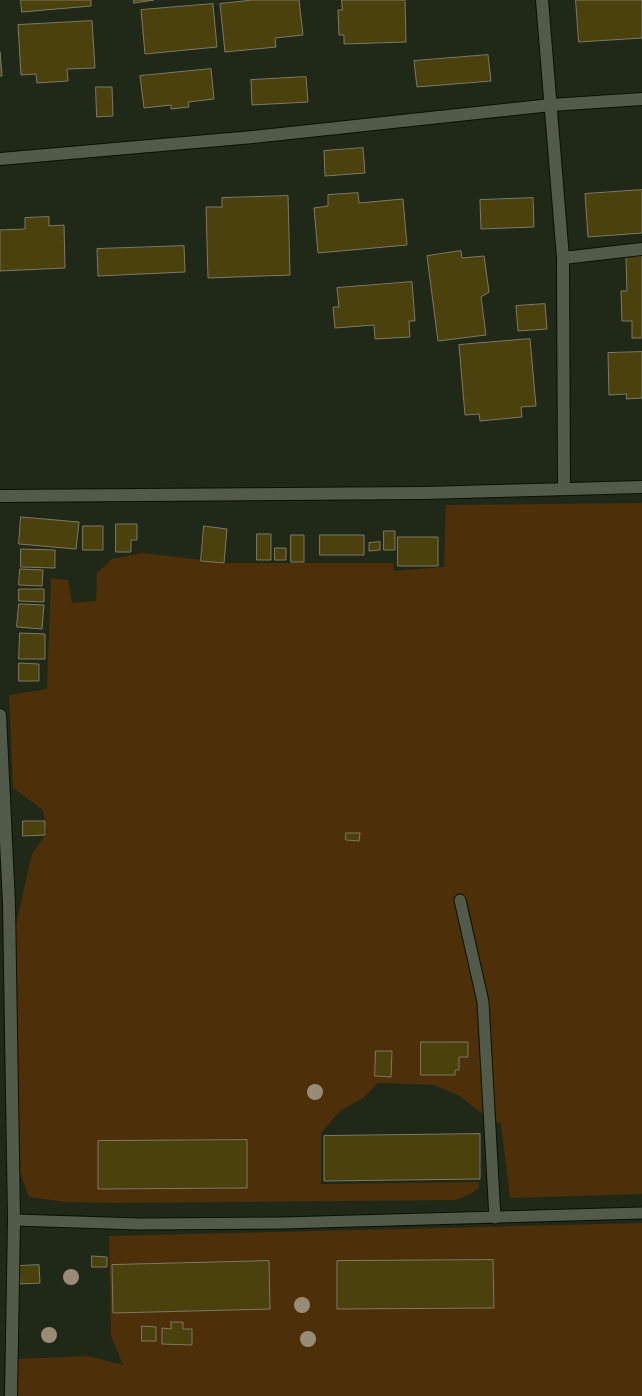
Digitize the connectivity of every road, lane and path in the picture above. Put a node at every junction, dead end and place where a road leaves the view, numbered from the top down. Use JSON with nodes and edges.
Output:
{"nodes":[{"id":1,"x":542,"y":0,"type":"edge"},
{"id":2,"x":642,"y":99,"type":"edge"},
{"id":3,"x":551,"y":105,"type":"junction"},
{"id":4,"x":0,"y":159,"type":"edge"},
{"id":5,"x":642,"y":249,"type":"edge"},
{"id":6,"x":563,"y":258,"type":"junction"},
{"id":7,"x":642,"y":487,"type":"edge"},
{"id":8,"x":564,"y":488,"type":"junction"},
{"id":9,"x":0,"y":496,"type":"edge"},
{"id":10,"x":0,"y":715,"type":"edge"},
{"id":11,"x":460,"y":900,"type":"dead end"},
{"id":12,"x":4,"y":904,"type":"edge"},
{"id":13,"x":642,"y":1213,"type":"edge"},
{"id":14,"x":495,"y":1218,"type":"junction"},
{"id":15,"x":14,"y":1220,"type":"junction"},
{"id":16,"x":11,"y":1396,"type":"edge"}],
"edges":[{"from":1,"to":3,"type":"street"},
{"from":2,"to":3,"type":"street"},
{"from":3,"to":4,"type":"street"},
{"from":3,"to":6,"type":"street"},
{"from":5,"to":6,"type":"street"},
{"from":6,"to":8,"type":"street"},
{"from":7,"to":8,"type":"street"},
{"from":8,"to":9,"type":"street"},
{"from":10,"to":12,"type":"street"},
{"from":11,"to":14,"type":"lane"},
{"from":12,"to":15,"type":"street"},
{"from":13,"to":14,"type":"lane"},
{"from":14,"to":15,"type":"lane"},
{"from":15,"to":16,"type":"street"}]}
